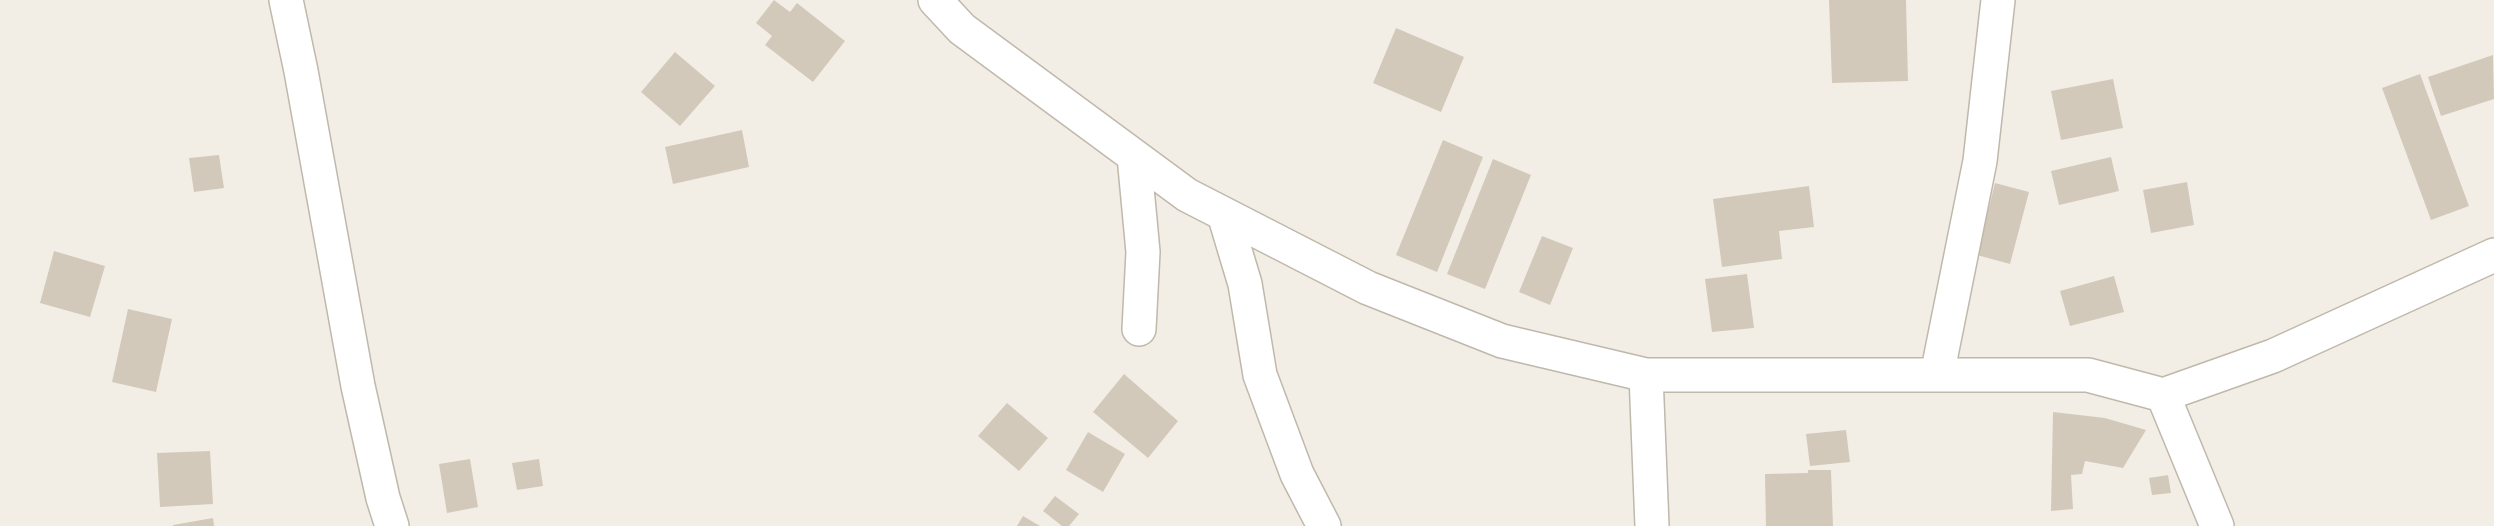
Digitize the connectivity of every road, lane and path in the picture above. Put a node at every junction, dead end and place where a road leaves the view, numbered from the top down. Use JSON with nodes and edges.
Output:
{"nodes":[{"id":1,"x":286,"y":0,"type":"edge"},
{"id":2,"x":935,"y":0,"type":"edge"},
{"id":3,"x":1998,"y":0,"type":"edge"},
{"id":4,"x":1134,"y":156,"type":"junction"},
{"id":5,"x":1224,"y":214,"type":"junction"},
{"id":6,"x":2494,"y":255,"type":"edge"},
{"id":7,"x":1139,"y":329,"type":"dead end"},
{"id":8,"x":1646,"y":375,"type":"junction"},
{"id":9,"x":1937,"y":375,"type":"junction"},
{"id":10,"x":2163,"y":395,"type":"junction"},
{"id":11,"x":392,"y":526,"type":"edge"},
{"id":12,"x":1324,"y":526,"type":"edge"},
{"id":13,"x":1652,"y":526,"type":"edge"},
{"id":14,"x":2217,"y":526,"type":"edge"}],
"edges":[{"from":1,"to":11,"type":"street"},
{"from":2,"to":4,"type":"street"},
{"from":3,"to":9,"type":"street"},
{"from":4,"to":5,"type":"street"},
{"from":4,"to":7,"type":"street"},
{"from":5,"to":8,"type":"street"},
{"from":5,"to":12,"type":"street"},
{"from":6,"to":10,"type":"street"},
{"from":8,"to":9,"type":"street"},
{"from":8,"to":13,"type":"street"},
{"from":9,"to":10,"type":"street"},
{"from":10,"to":14,"type":"street"}]}
